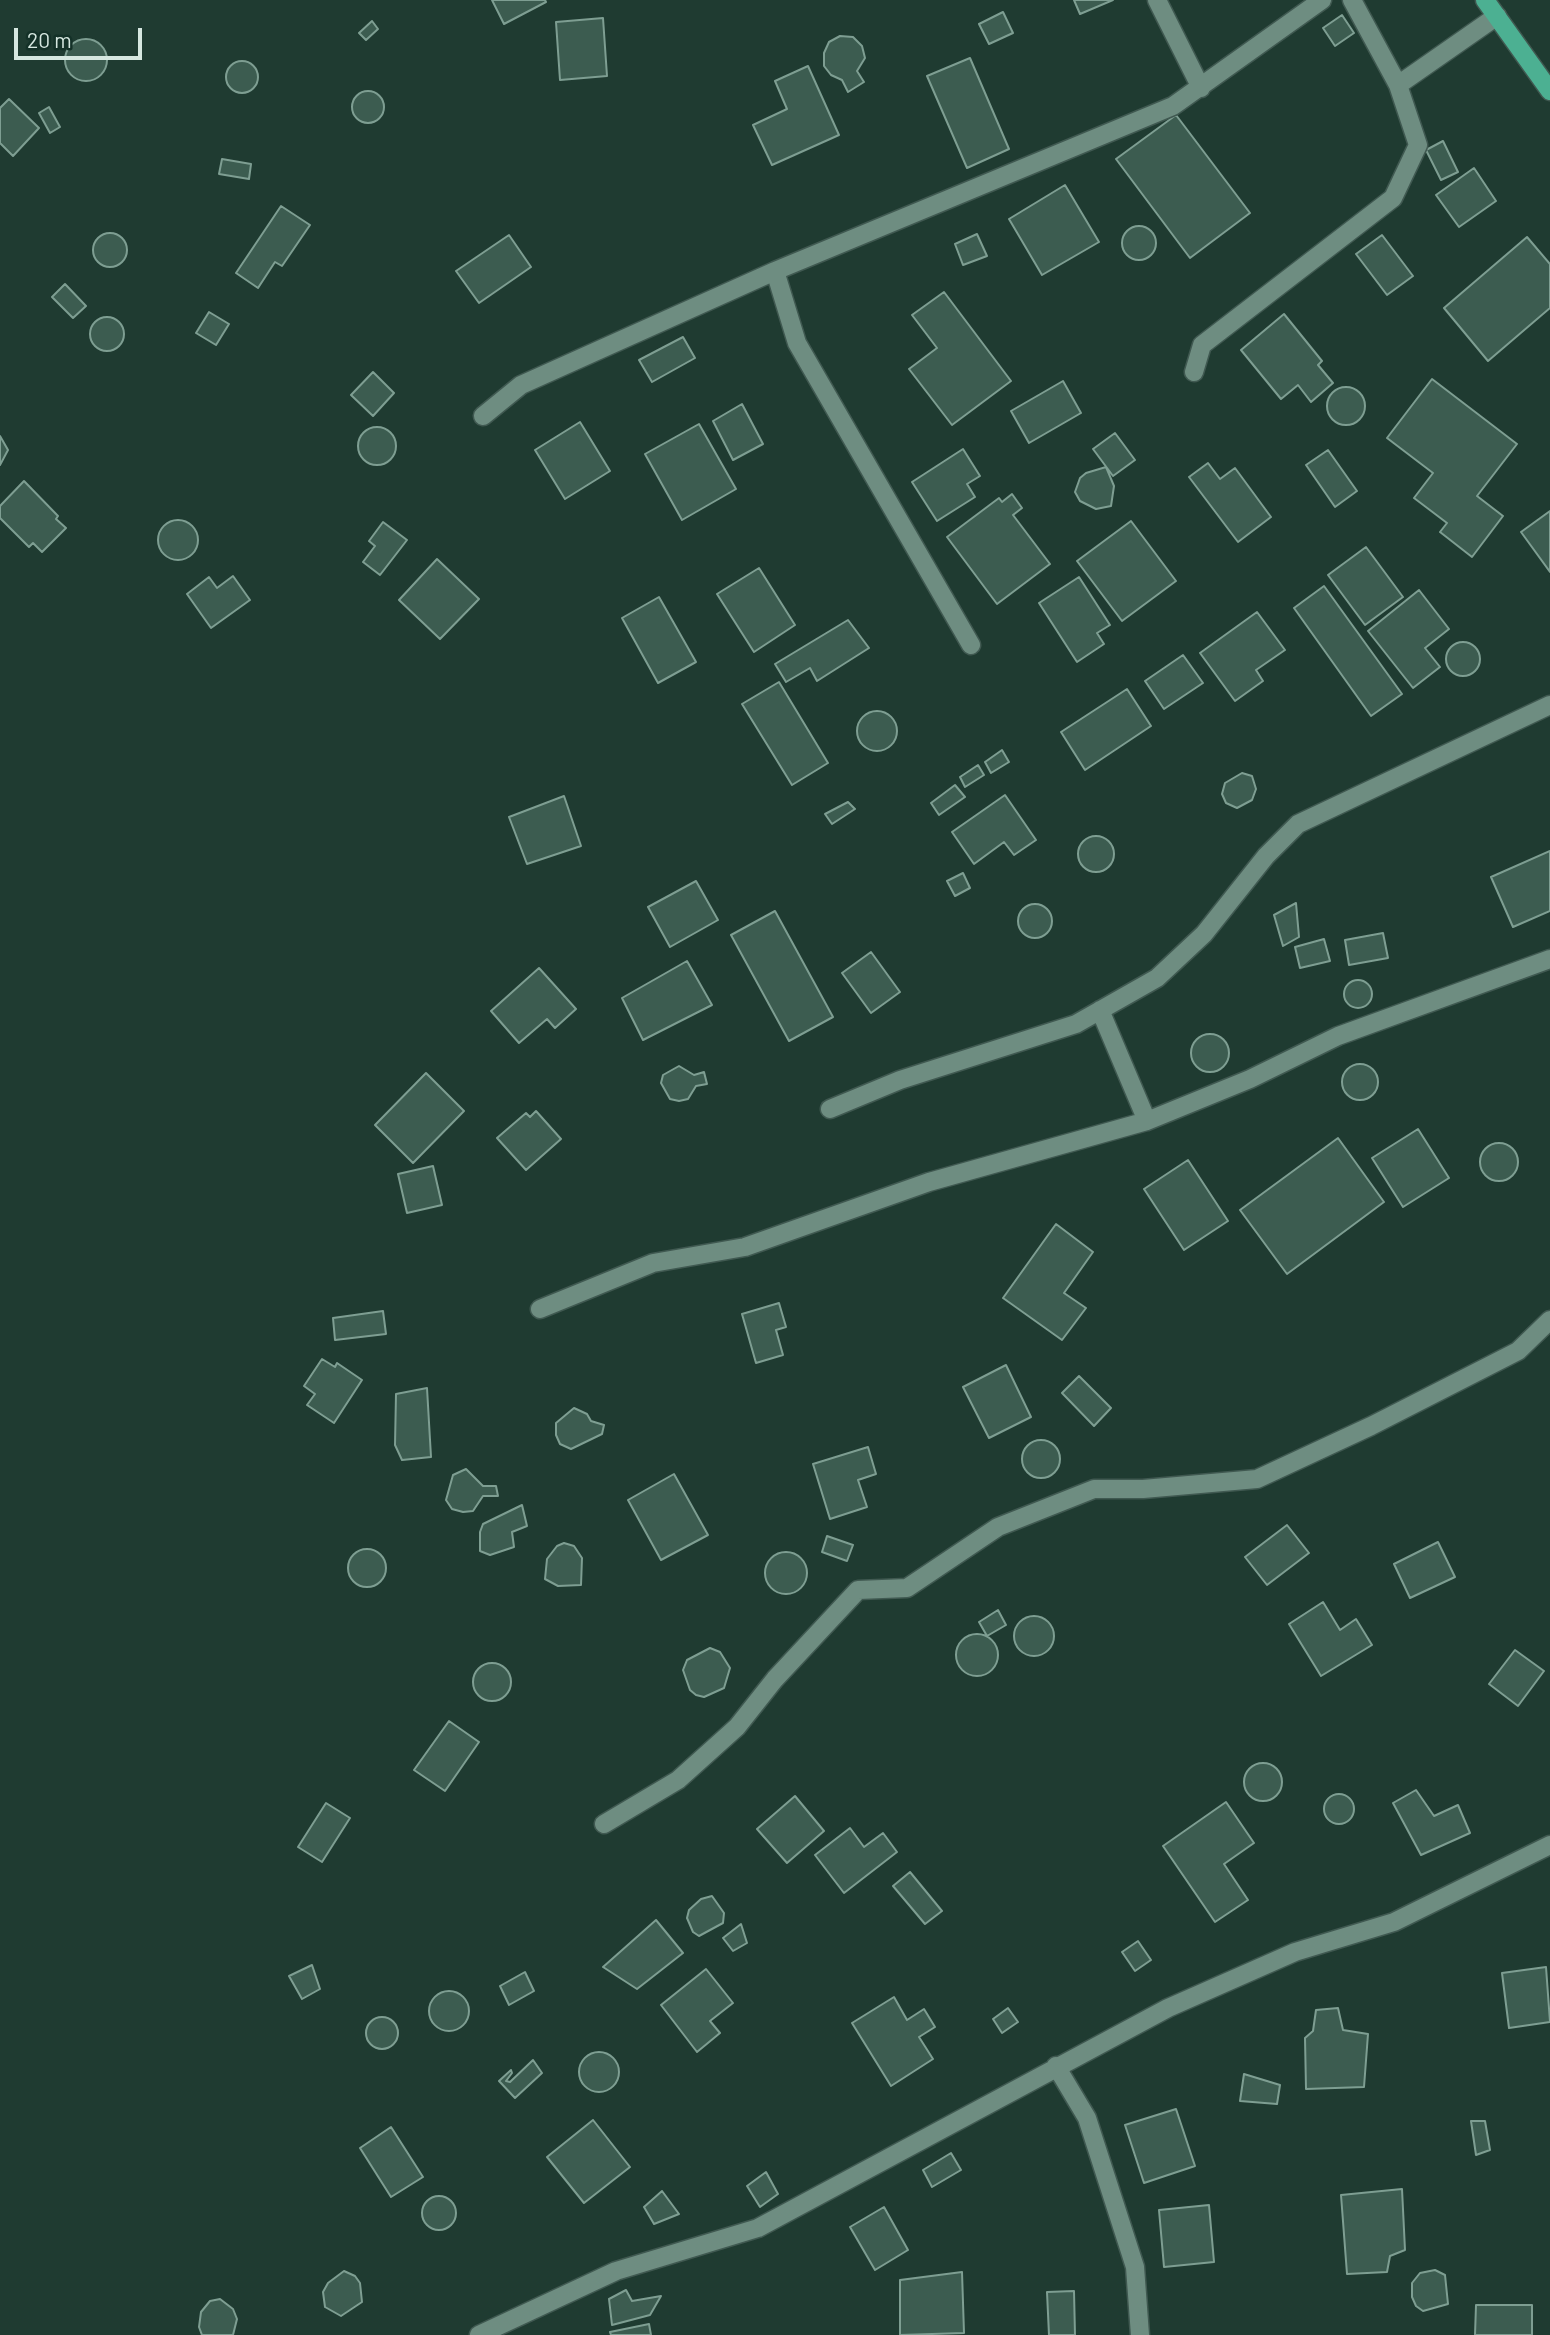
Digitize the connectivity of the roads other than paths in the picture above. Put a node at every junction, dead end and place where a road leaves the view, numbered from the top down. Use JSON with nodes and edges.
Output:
{"nodes":[{"id":1,"x":1157,"y":0,"type":"edge"},
{"id":2,"x":1322,"y":0,"type":"edge"},
{"id":3,"x":1352,"y":0,"type":"edge"},
{"id":4,"x":1485,"y":0,"type":"edge"},
{"id":5,"x":1497,"y":16,"type":"junction"},
{"id":6,"x":1398,"y":85,"type":"junction"},
{"id":7,"x":1201,"y":88,"type":"junction"},
{"id":8,"x":1550,"y":91,"type":"edge"},
{"id":9,"x":775,"y":271,"type":"junction"},
{"id":10,"x":1194,"y":372,"type":"dead end"},
{"id":11,"x":483,"y":416,"type":"dead end"},
{"id":12,"x":971,"y":645,"type":"dead end"},
{"id":13,"x":1550,"y":705,"type":"edge"},
{"id":14,"x":1550,"y":959,"type":"edge"},
{"id":15,"x":1100,"y":1010,"type":"junction"},
{"id":16,"x":830,"y":1109,"type":"dead end"},
{"id":17,"x":1147,"y":1121,"type":"junction"},
{"id":18,"x":540,"y":1309,"type":"dead end"},
{"id":19,"x":1550,"y":1320,"type":"edge"},
{"id":20,"x":604,"y":1824,"type":"dead end"},
{"id":21,"x":1550,"y":1845,"type":"edge"},
{"id":22,"x":1056,"y":2067,"type":"junction"},
{"id":23,"x":479,"y":2335,"type":"edge"},
{"id":24,"x":1140,"y":2335,"type":"edge"}],
"edges":[{"from":1,"to":7,"type":"street"},
{"from":2,"to":7,"type":"street"},
{"from":3,"to":6,"type":"street"},
{"from":4,"to":5,"type":"main road"},
{"from":5,"to":6,"type":"street"},
{"from":5,"to":8,"type":"main road"},
{"from":6,"to":10,"type":"street"},
{"from":7,"to":9,"type":"street"},
{"from":9,"to":11,"type":"street"},
{"from":9,"to":12,"type":"street"},
{"from":13,"to":15,"type":"street"},
{"from":14,"to":17,"type":"street"},
{"from":15,"to":16,"type":"street"},
{"from":15,"to":17,"type":"street"},
{"from":17,"to":18,"type":"street"},
{"from":19,"to":20,"type":"street"},
{"from":21,"to":22,"type":"street"},
{"from":22,"to":23,"type":"street"},
{"from":22,"to":24,"type":"street"}]}
